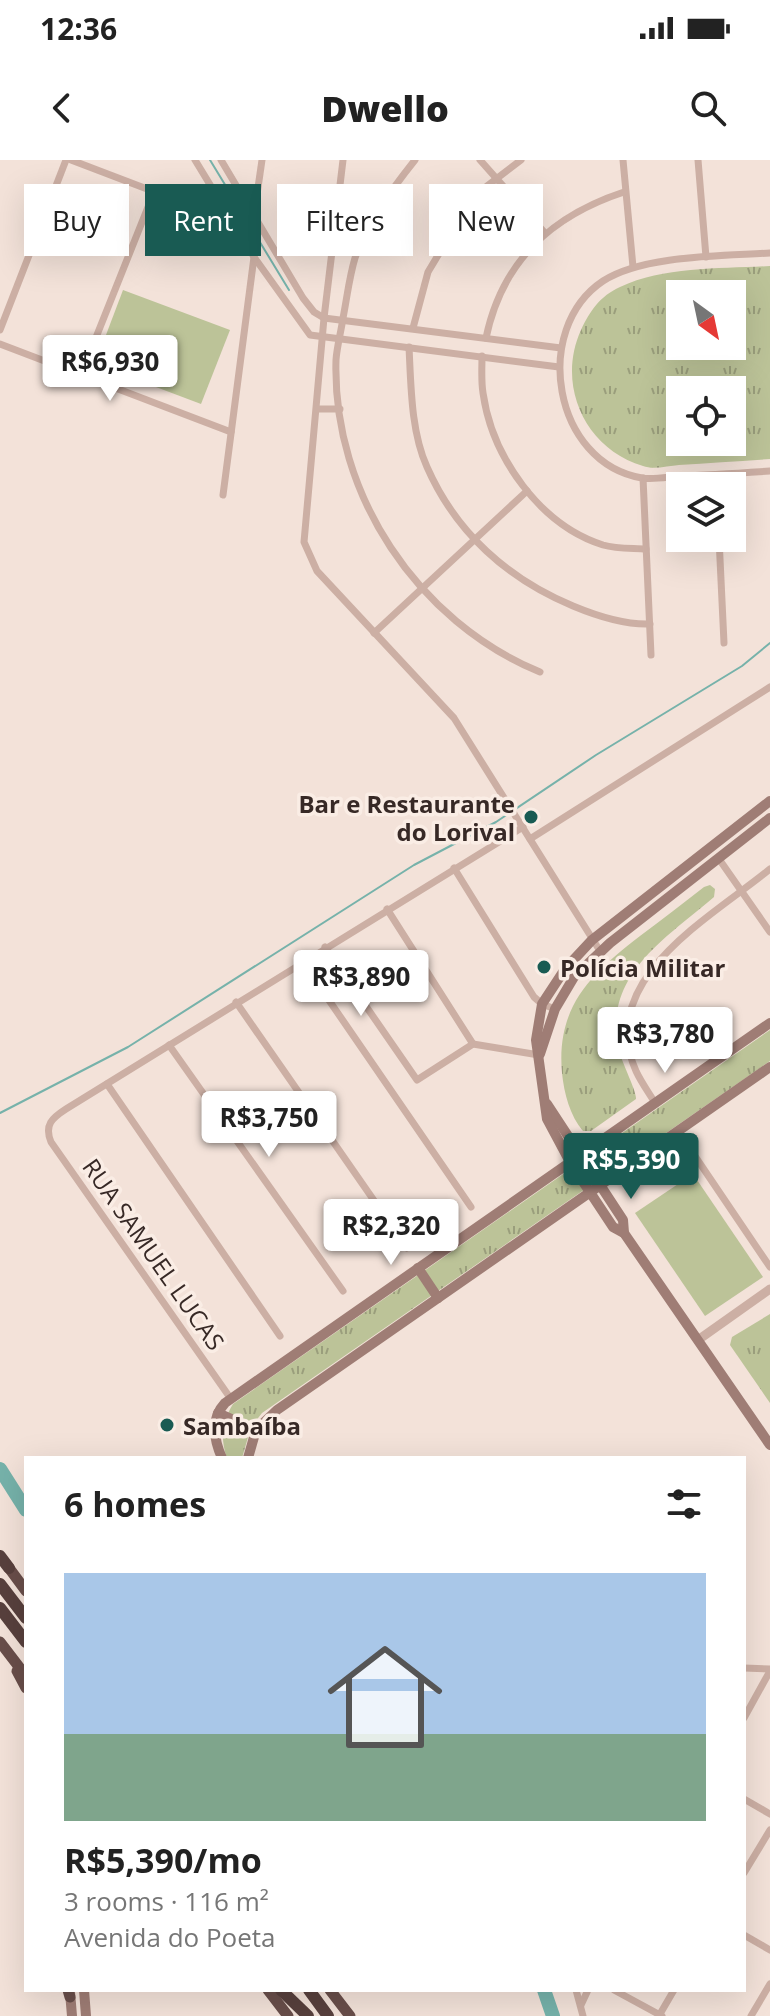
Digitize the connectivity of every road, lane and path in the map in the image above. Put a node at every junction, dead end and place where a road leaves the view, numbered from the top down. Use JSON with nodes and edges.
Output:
{"nodes":[{"id":1,"x":68,"y":160,"type":"edge"},
{"id":2,"x":195,"y":160,"type":"edge"},
{"id":3,"x":221,"y":160,"type":"edge"},
{"id":4,"x":262,"y":160,"type":"edge"},
{"id":5,"x":343,"y":160,"type":"edge"},
{"id":6,"x":415,"y":160,"type":"edge"},
{"id":7,"x":480,"y":160,"type":"edge"},
{"id":8,"x":521,"y":160,"type":"edge"},
{"id":9,"x":623,"y":160,"type":"edge"},
{"id":10,"x":698,"y":160,"type":"edge"},
{"id":11,"x":496,"y":178,"type":"junction"},
{"id":12,"x":210,"y":184,"type":"edge"},
{"id":13,"x":235,"y":184,"type":"edge"},
{"id":14,"x":259,"y":184,"type":"edge"},
{"id":15,"x":145,"y":189,"type":"edge"},
{"id":16,"x":624,"y":192,"type":"junction"},
{"id":17,"x":145,"y":215,"type":"edge"},
{"id":18,"x":261,"y":227,"type":"edge"},
{"id":19,"x":545,"y":233,"type":"junction"},
{"id":20,"x":770,"y":253,"type":"edge"},
{"id":21,"x":254,"y":257,"type":"joint"},
{"id":22,"x":706,"y":257,"type":"junction"},
{"id":23,"x":633,"y":267,"type":"junction"},
{"id":24,"x":324,"y":318,"type":"junction"},
{"id":25,"x":343,"y":320,"type":"junction"},
{"id":26,"x":413,"y":328,"type":"junction"},
{"id":27,"x":0,"y":330,"type":"edge"},
{"id":28,"x":323,"y":338,"type":"junction"},
{"id":29,"x":486,"y":338,"type":"junction"},
{"id":30,"x":340,"y":339,"type":"junction"},
{"id":31,"x":0,"y":344,"type":"edge"},
{"id":32,"x":409,"y":347,"type":"junction"},
{"id":33,"x":561,"y":348,"type":"junction"},
{"id":34,"x":482,"y":356,"type":"junction"},
{"id":35,"x":559,"y":367,"type":"junction"},
{"id":36,"x":81,"y":375,"type":"junction"},
{"id":37,"x":317,"y":409,"type":"junction"},
{"id":38,"x":340,"y":409,"type":"junction"},
{"id":39,"x":231,"y":432,"type":"junction"},
{"id":40,"x":770,"y":471,"type":"edge"},
{"id":41,"x":746,"y":472,"type":"edge"},
{"id":42,"x":666,"y":477,"type":"edge"},
{"id":43,"x":643,"y":478,"type":"junction"},
{"id":44,"x":527,"y":491,"type":"junction"},
{"id":45,"x":223,"y":495,"type":"dead end"},
{"id":46,"x":474,"y":541,"type":"junction"},
{"id":47,"x":646,"y":549,"type":"junction"},
{"id":48,"x":720,"y":552,"type":"edge"},
{"id":49,"x":420,"y":588,"type":"junction"},
{"id":50,"x":650,"y":624,"type":"junction"},
{"id":51,"x":374,"y":633,"type":"junction"},
{"id":52,"x":724,"y":643,"type":"dead end"},
{"id":53,"x":651,"y":655,"type":"dead end"},
{"id":54,"x":540,"y":672,"type":"dead end"},
{"id":55,"x":770,"y":687,"type":"edge"},
{"id":56,"x":770,"y":801,"type":"edge"},
{"id":57,"x":770,"y":818,"type":"edge"},
{"id":58,"x":521,"y":824,"type":"junction"},
{"id":59,"x":530,"y":839,"type":"junction"},
{"id":60,"x":719,"y":859,"type":"junction"},
{"id":61,"x":454,"y":868,"type":"junction"},
{"id":62,"x":770,"y":869,"type":"edge"},
{"id":63,"x":743,"y":891,"type":"junction"},
{"id":64,"x":387,"y":909,"type":"junction"},
{"id":65,"x":770,"y":932,"type":"edge"},
{"id":66,"x":592,"y":940,"type":"junction"},
{"id":67,"x":325,"y":947,"type":"junction"},
{"id":68,"x":600,"y":951,"type":"junction"},
{"id":69,"x":302,"y":961,"type":"junction"},
{"id":70,"x":236,"y":1002,"type":"junction"},
{"id":71,"x":542,"y":1004,"type":"junction"},
{"id":72,"x":555,"y":1009,"type":"junction"},
{"id":73,"x":770,"y":1023,"type":"edge"},
{"id":74,"x":473,"y":1044,"type":"junction"},
{"id":75,"x":169,"y":1045,"type":"junction"},
{"id":76,"x":539,"y":1055,"type":"junction"},
{"id":77,"x":770,"y":1067,"type":"edge"},
{"id":78,"x":107,"y":1084,"type":"junction"},
{"id":79,"x":655,"y":1103,"type":"junction"},
{"id":80,"x":547,"y":1104,"type":"junction"},
{"id":81,"x":678,"y":1131,"type":"junction"},
{"id":82,"x":580,"y":1155,"type":"junction"},
{"id":83,"x":570,"y":1162,"type":"junction"},
{"id":84,"x":594,"y":1189,"type":"junction"},
{"id":85,"x":471,"y":1207,"type":"dead end"},
{"id":86,"x":407,"y":1248,"type":"dead end"},
{"id":87,"x":770,"y":1267,"type":"edge"},
{"id":88,"x":418,"y":1268,"type":"junction"},
{"id":89,"x":770,"y":1289,"type":"edge"},
{"id":90,"x":343,"y":1291,"type":"dead end"},
{"id":91,"x":438,"y":1298,"type":"junction"},
{"id":92,"x":280,"y":1336,"type":"dead end"},
{"id":93,"x":698,"y":1340,"type":"junction"},
{"id":94,"x":231,"y":1399,"type":"junction"},
{"id":95,"x":218,"y":1413,"type":"junction"},
{"id":96,"x":256,"y":1430,"type":"junction"},
{"id":97,"x":770,"y":1445,"type":"edge"},
{"id":98,"x":221,"y":1456,"type":"edge"},
{"id":99,"x":249,"y":1456,"type":"edge"},
{"id":100,"x":0,"y":1556,"type":"edge"},
{"id":101,"x":9,"y":1568,"type":"junction"},
{"id":102,"x":24,"y":1580,"type":"edge"},
{"id":103,"x":0,"y":1584,"type":"edge"},
{"id":104,"x":24,"y":1588,"type":"edge"},
{"id":105,"x":0,"y":1608,"type":"edge"},
{"id":106,"x":24,"y":1615,"type":"edge"},
{"id":107,"x":24,"y":1639,"type":"edge"},
{"id":108,"x":0,"y":1642,"type":"edge"},
{"id":109,"x":15,"y":1662,"type":"junction"},
{"id":110,"x":746,"y":1668,"type":"edge"},
{"id":111,"x":770,"y":1670,"type":"edge"},
{"id":112,"x":24,"y":1673,"type":"edge"},
{"id":113,"x":24,"y":1685,"type":"edge"},
{"id":114,"x":746,"y":1714,"type":"edge"},
{"id":115,"x":746,"y":1800,"type":"edge"},
{"id":116,"x":770,"y":1814,"type":"edge"},
{"id":117,"x":770,"y":1830,"type":"edge"},
{"id":118,"x":746,"y":1870,"type":"edge"},
{"id":119,"x":746,"y":1936,"type":"edge"},
{"id":120,"x":770,"y":1950,"type":"edge"},
{"id":121,"x":770,"y":1984,"type":"edge"},
{"id":122,"x":69,"y":1992,"type":"edge"},
{"id":123,"x":84,"y":1992,"type":"edge"},
{"id":124,"x":291,"y":1992,"type":"edge"},
{"id":125,"x":310,"y":1992,"type":"edge"},
{"id":126,"x":332,"y":1992,"type":"edge"},
{"id":127,"x":577,"y":1992,"type":"edge"},
{"id":128,"x":587,"y":1992,"type":"edge"},
{"id":129,"x":618,"y":1992,"type":"edge"},
{"id":130,"x":673,"y":1992,"type":"edge"},
{"id":131,"x":278,"y":1995,"type":"edge"},
{"id":132,"x":581,"y":2005,"type":"junction"},
{"id":133,"x":661,"y":2015,"type":"edge"},
{"id":134,"x":72,"y":2016,"type":"edge"},
{"id":135,"x":86,"y":2016,"type":"edge"},
{"id":136,"x":286,"y":2016,"type":"edge"},
{"id":137,"x":308,"y":2016,"type":"edge"},
{"id":138,"x":328,"y":2016,"type":"edge"},
{"id":139,"x":350,"y":2016,"type":"edge"},
{"id":140,"x":583,"y":2016,"type":"edge"},
{"id":141,"x":751,"y":2016,"type":"edge"}],
"edges":[{"from":1,"to":15,"type":"street"},
{"from":1,"to":27,"type":"street"},
{"from":2,"to":12,"type":"street"},
{"from":3,"to":13,"type":"street"},
{"from":4,"to":14,"type":"street"},
{"from":5,"to":24,"type":"street"},
{"from":6,"to":25,"type":"street"},
{"from":7,"to":11,"type":"street"},
{"from":8,"to":11,"type":"street"},
{"from":9,"to":16,"type":"street"},
{"from":10,"to":22,"type":"street"},
{"from":11,"to":19,"type":"street"},
{"from":11,"to":26,"type":"street"},
{"from":16,"to":19,"type":"street"},
{"from":16,"to":23,"type":"street"},
{"from":17,"to":36,"type":"street"},
{"from":18,"to":24,"type":"street"},
{"from":19,"to":29,"type":"street"},
{"from":20,"to":22,"type":"street"},
{"from":21,"to":28,"type":"street"},
{"from":21,"to":39,"type":"street"},
{"from":22,"to":23,"type":"street"},
{"from":23,"to":33,"type":"street"},
{"from":24,"to":25,"type":"street"},
{"from":24,"to":28,"type":"street"},
{"from":25,"to":26,"type":"street"},
{"from":25,"to":30,"type":"street"},
{"from":26,"to":29,"type":"street"},
{"from":28,"to":30,"type":"street"},
{"from":28,"to":37,"type":"street"},
{"from":29,"to":33,"type":"street"},
{"from":30,"to":32,"type":"street"},
{"from":30,"to":38,"type":"street"},
{"from":31,"to":36,"type":"street"},
{"from":32,"to":34,"type":"street"},
{"from":32,"to":46,"type":"street"},
{"from":33,"to":35,"type":"street"},
{"from":34,"to":35,"type":"street"},
{"from":34,"to":44,"type":"street"},
{"from":35,"to":43,"type":"street"},
{"from":36,"to":39,"type":"street"},
{"from":37,"to":38,"type":"street"},
{"from":37,"to":51,"type":"street"},
{"from":38,"to":49,"type":"street"},
{"from":39,"to":45,"type":"street"},
{"from":40,"to":41,"type":"street"},
{"from":42,"to":43,"type":"street"},
{"from":43,"to":47,"type":"street"},
{"from":44,"to":46,"type":"street"},
{"from":44,"to":47,"type":"street"},
{"from":46,"to":49,"type":"street"},
{"from":46,"to":50,"type":"street"},
{"from":47,"to":50,"type":"street"},
{"from":48,"to":52,"type":"street"},
{"from":49,"to":51,"type":"street"},
{"from":49,"to":54,"type":"street"},
{"from":50,"to":53,"type":"street"},
{"from":51,"to":58,"type":"street"},
{"from":55,"to":59,"type":"street"},
{"from":56,"to":66,"type":"main road"},
{"from":57,"to":60,"type":"main road"},
{"from":58,"to":59,"type":"street"},
{"from":58,"to":61,"type":"street"},
{"from":59,"to":66,"type":"street"},
{"from":60,"to":63,"type":"street"},
{"from":60,"to":68,"type":"main road"},
{"from":61,"to":64,"type":"street"},
{"from":61,"to":71,"type":"street"},
{"from":62,"to":63,"type":"street"},
{"from":63,"to":65,"type":"street"},
{"from":63,"to":79,"type":"street"},
{"from":64,"to":67,"type":"street"},
{"from":64,"to":74,"type":"street"},
{"from":66,"to":68,"type":"street"},
{"from":66,"to":71,"type":"main road"},
{"from":67,"to":69,"type":"street"},
{"from":67,"to":74,"type":"street"},
{"from":68,"to":72,"type":"main road"},
{"from":69,"to":70,"type":"street"},
{"from":69,"to":85,"type":"street"},
{"from":70,"to":75,"type":"street"},
{"from":70,"to":86,"type":"street"},
{"from":71,"to":72,"type":"street"},
{"from":71,"to":76,"type":"main road"},
{"from":72,"to":76,"type":"main road"},
{"from":73,"to":79,"type":"main road"},
{"from":74,"to":76,"type":"street"},
{"from":75,"to":78,"type":"street"},
{"from":75,"to":90,"type":"street"},
{"from":76,"to":80,"type":"main road"},
{"from":77,"to":81,"type":"main road"},
{"from":78,"to":92,"type":"street"},
{"from":78,"to":94,"type":"street","name":"RUA SAMUEL LUCAS"},
{"from":79,"to":82,"type":"main road"},
{"from":80,"to":82,"type":"main road"},
{"from":80,"to":83,"type":"main road"},
{"from":81,"to":84,"type":"main road"},
{"from":81,"to":87,"type":"street"},
{"from":82,"to":83,"type":"main road"},
{"from":82,"to":84,"type":"main road"},
{"from":83,"to":84,"type":"main road"},
{"from":83,"to":88,"type":"main road"},
{"from":84,"to":91,"type":"main road"},
{"from":84,"to":93,"type":"main road"},
{"from":88,"to":91,"type":"main road"},
{"from":88,"to":94,"type":"main road"},
{"from":89,"to":93,"type":"street"},
{"from":91,"to":96,"type":"main road"},
{"from":93,"to":97,"type":"main road"},
{"from":94,"to":95,"type":"main road"},
{"from":95,"to":96,"type":"main road"},
{"from":95,"to":98,"type":"main road"},
{"from":96,"to":99,"type":"main road"},
{"from":100,"to":101,"type":"highway"},
{"from":101,"to":102,"type":"highway"},
{"from":101,"to":104,"type":"highway"},
{"from":103,"to":106,"type":"highway"},
{"from":105,"to":107,"type":"highway"},
{"from":108,"to":109,"type":"highway"},
{"from":109,"to":112,"type":"highway"},
{"from":109,"to":113,"type":"highway"},
{"from":110,"to":111,"type":"street"},
{"from":111,"to":114,"type":"street"},
{"from":115,"to":116,"type":"street"},
{"from":117,"to":118,"type":"street"},
{"from":119,"to":120,"type":"street"},
{"from":121,"to":141,"type":"street"},
{"from":122,"to":134,"type":"main road"},
{"from":123,"to":135,"type":"main road"},
{"from":124,"to":137,"type":"highway"},
{"from":125,"to":138,"type":"highway"},
{"from":126,"to":139,"type":"highway"},
{"from":127,"to":132,"type":"street"},
{"from":128,"to":132,"type":"street"},
{"from":129,"to":133,"type":"street"},
{"from":130,"to":133,"type":"street"},
{"from":131,"to":136,"type":"highway"},
{"from":131,"to":137,"type":"highway"},
{"from":132,"to":140,"type":"street"}]}
